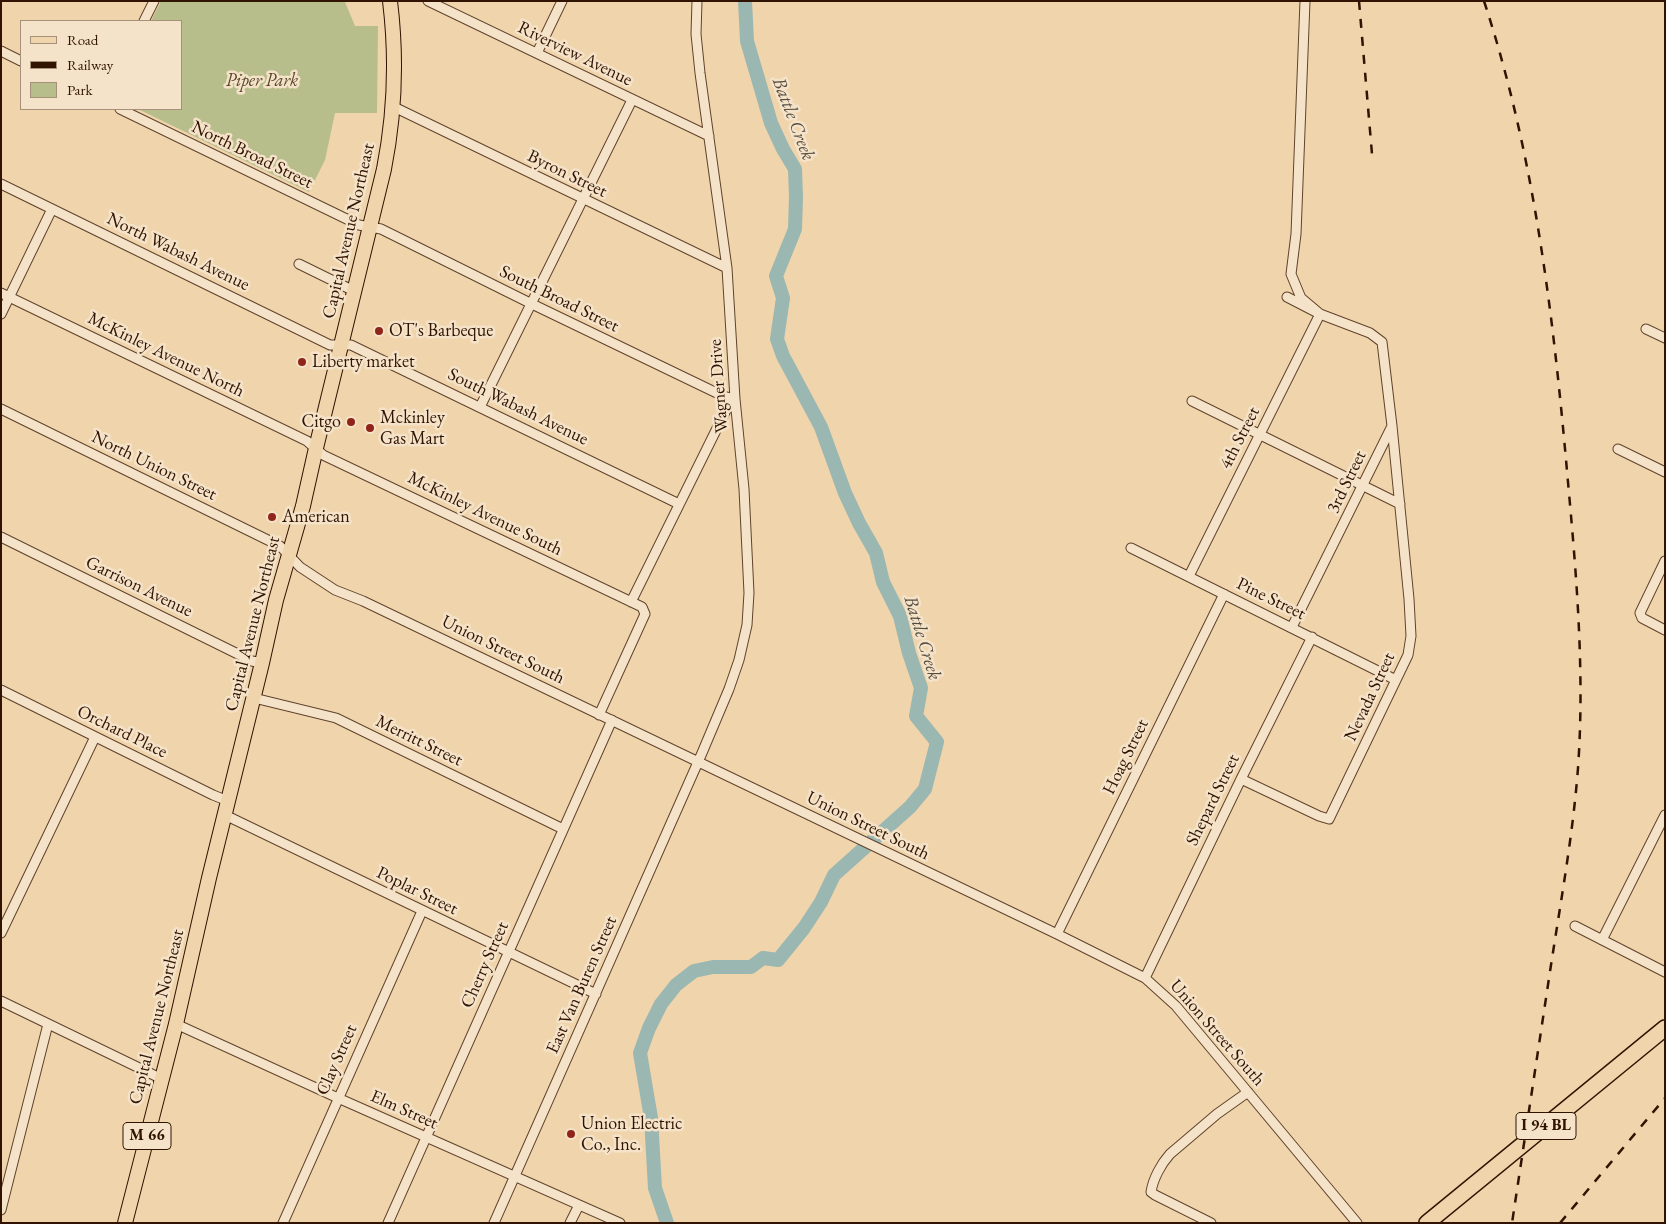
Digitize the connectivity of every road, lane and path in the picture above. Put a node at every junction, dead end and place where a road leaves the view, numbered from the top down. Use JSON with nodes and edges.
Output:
{"nodes":[{"id":1,"x":154,"y":1,"type":"edge"},
{"id":2,"x":390,"y":1,"type":"edge"},
{"id":3,"x":428,"y":1,"type":"edge"},
{"id":4,"x":562,"y":1,"type":"edge"},
{"id":5,"x":1305,"y":1,"type":"edge"},
{"id":6,"x":695,"y":2,"type":"edge"},
{"id":7,"x":144,"y":20,"type":"edge"},
{"id":8,"x":1,"y":51,"type":"edge"},
{"id":9,"x":537,"y":53,"type":"junction"},
{"id":10,"x":20,"y":60,"type":"edge"},
{"id":11,"x":632,"y":100,"type":"junction"},
{"id":12,"x":394,"y":107,"type":"junction"},
{"id":13,"x":122,"y":110,"type":"edge"},
{"id":14,"x":709,"y":136,"type":"junction"},
{"id":15,"x":1,"y":184,"type":"edge"},
{"id":16,"x":582,"y":200,"type":"junction"},
{"id":17,"x":52,"y":209,"type":"junction"},
{"id":18,"x":370,"y":227,"type":"junction"},
{"id":19,"x":299,"y":264,"type":"dead end"},
{"id":20,"x":727,"y":268,"type":"junction"},
{"id":21,"x":354,"y":291,"type":"junction"},
{"id":22,"x":6,"y":295,"type":"edge"},
{"id":23,"x":1287,"y":297,"type":"dead end"},
{"id":24,"x":532,"y":304,"type":"junction"},
{"id":25,"x":1,"y":314,"type":"edge"},
{"id":26,"x":1320,"y":314,"type":"junction"},
{"id":27,"x":1646,"y":329,"type":"dead end"},
{"id":28,"x":1665,"y":338,"type":"edge"},
{"id":29,"x":341,"y":344,"type":"junction"},
{"id":30,"x":735,"y":399,"type":"junction"},
{"id":31,"x":1192,"y":401,"type":"dead end"},
{"id":32,"x":480,"y":407,"type":"junction"},
{"id":33,"x":1,"y":410,"type":"edge"},
{"id":34,"x":1392,"y":426,"type":"junction"},
{"id":35,"x":1260,"y":435,"type":"junction"},
{"id":36,"x":316,"y":448,"type":"junction"},
{"id":37,"x":1618,"y":449,"type":"dead end"},
{"id":38,"x":1665,"y":472,"type":"edge"},
{"id":39,"x":1364,"y":486,"type":"junction"},
{"id":40,"x":679,"y":504,"type":"junction"},
{"id":41,"x":1400,"y":504,"type":"junction"},
{"id":42,"x":1,"y":537,"type":"edge"},
{"id":43,"x":1131,"y":548,"type":"dead end"},
{"id":44,"x":290,"y":556,"type":"junction"},
{"id":45,"x":1665,"y":561,"type":"edge"},
{"id":46,"x":1189,"y":576,"type":"junction"},
{"id":47,"x":1224,"y":594,"type":"junction"},
{"id":48,"x":632,"y":602,"type":"junction"},
{"id":49,"x":1292,"y":627,"type":"junction"},
{"id":50,"x":1665,"y":630,"type":"edge"},
{"id":51,"x":1312,"y":637,"type":"junction"},
{"id":52,"x":262,"y":663,"type":"junction"},
{"id":53,"x":1396,"y":680,"type":"junction"},
{"id":54,"x":1,"y":690,"type":"edge"},
{"id":55,"x":254,"y":698,"type":"junction"},
{"id":56,"x":599,"y":715,"type":"junction"},
{"id":57,"x":612,"y":720,"type":"junction"},
{"id":58,"x":95,"y":737,"type":"junction"},
{"id":59,"x":698,"y":761,"type":"junction"},
{"id":60,"x":1241,"y":780,"type":"junction"},
{"id":61,"x":228,"y":801,"type":"junction"},
{"id":62,"x":224,"y":815,"type":"junction"},
{"id":63,"x":1665,"y":815,"type":"edge"},
{"id":64,"x":564,"y":829,"type":"junction"},
{"id":65,"x":422,"y":911,"type":"junction"},
{"id":66,"x":1575,"y":926,"type":"dead end"},
{"id":67,"x":1,"y":933,"type":"edge"},
{"id":68,"x":1057,"y":934,"type":"junction"},
{"id":69,"x":1602,"y":940,"type":"junction"},
{"id":70,"x":508,"y":952,"type":"junction"},
{"id":71,"x":1665,"y":972,"type":"edge"},
{"id":72,"x":1145,"y":978,"type":"junction"},
{"id":73,"x":596,"y":994,"type":"junction"},
{"id":74,"x":1,"y":1001,"type":"edge"},
{"id":75,"x":48,"y":1024,"type":"junction"},
{"id":76,"x":176,"y":1024,"type":"junction"},
{"id":77,"x":1665,"y":1028,"type":"edge"},
{"id":78,"x":162,"y":1079,"type":"junction"},
{"id":79,"x":1248,"y":1092,"type":"junction"},
{"id":80,"x":338,"y":1098,"type":"junction"},
{"id":81,"x":426,"y":1137,"type":"junction"},
{"id":82,"x":515,"y":1177,"type":"junction"},
{"id":83,"x":579,"y":1205,"type":"junction"},
{"id":84,"x":1,"y":1210,"type":"edge"},
{"id":85,"x":618,"y":1222,"type":"edge"},
{"id":86,"x":125,"y":1223,"type":"edge"},
{"id":87,"x":283,"y":1223,"type":"edge"},
{"id":88,"x":388,"y":1223,"type":"edge"},
{"id":89,"x":494,"y":1223,"type":"edge"},
{"id":90,"x":570,"y":1223,"type":"edge"},
{"id":91,"x":1211,"y":1223,"type":"edge"},
{"id":92,"x":1357,"y":1223,"type":"edge"},
{"id":93,"x":1427,"y":1223,"type":"edge"}],
"edges":[{"from":1,"to":7,"type":"street"},
{"from":2,"to":12,"type":"main road","name":"Capital Avenue Northeast","number":"M 66"},
{"from":3,"to":9,"type":"street","name":"Riverview Avenue"},
{"from":4,"to":9,"type":"street"},
{"from":5,"to":26,"type":"street"},
{"from":6,"to":14,"type":"street","name":"Wagner Drive"},
{"from":8,"to":10,"type":"street"},
{"from":9,"to":11,"type":"street","name":"Riverview Avenue"},
{"from":11,"to":14,"type":"street","name":"Riverview Avenue"},
{"from":11,"to":16,"type":"street"},
{"from":12,"to":16,"type":"street","name":"Byron Street"},
{"from":12,"to":18,"type":"main road","name":"Capital Avenue Northeast","number":"M 66"},
{"from":13,"to":18,"type":"street","name":"North Broad Street"},
{"from":14,"to":20,"type":"street","name":"Wagner Drive"},
{"from":15,"to":17,"type":"street","name":"North Wabash Avenue"},
{"from":16,"to":20,"type":"street","name":"Byron Street"},
{"from":16,"to":24,"type":"street"},
{"from":17,"to":22,"type":"street"},
{"from":17,"to":29,"type":"street","name":"North Wabash Avenue"},
{"from":18,"to":21,"type":"main road","name":"Capital Avenue Northeast","number":"M 66"},
{"from":18,"to":24,"type":"street","name":"South Broad Street"},
{"from":19,"to":21,"type":"street"},
{"from":20,"to":30,"type":"street","name":"Wagner Drive"},
{"from":21,"to":29,"type":"main road","name":"Capital Avenue Northeast","number":"M 66"},
{"from":22,"to":25,"type":"street"},
{"from":22,"to":36,"type":"street","name":"McKinley Avenue North"},
{"from":23,"to":26,"type":"street"},
{"from":24,"to":30,"type":"street","name":"South Broad Street"},
{"from":24,"to":32,"type":"street"},
{"from":26,"to":34,"type":"street"},
{"from":26,"to":35,"type":"street","name":"4th Street"},
{"from":27,"to":28,"type":"street"},
{"from":29,"to":32,"type":"street","name":"South Wabash Avenue"},
{"from":29,"to":36,"type":"main road","name":"Capital Avenue Northeast","number":"M 66"},
{"from":30,"to":40,"type":"street"},
{"from":30,"to":59,"type":"street","name":"Wagner Drive"},
{"from":31,"to":35,"type":"street"},
{"from":32,"to":40,"type":"street","name":"South Wabash Avenue"},
{"from":33,"to":44,"type":"street","name":"North Union Street"},
{"from":34,"to":39,"type":"street","name":"3rd Street"},
{"from":34,"to":41,"type":"street","name":"Nevada Street"},
{"from":35,"to":39,"type":"street"},
{"from":35,"to":46,"type":"street","name":"4th Street"},
{"from":36,"to":44,"type":"main road","name":"Capital Avenue Northeast","number":"M 66"},
{"from":36,"to":48,"type":"street","name":"McKinley Avenue South"},
{"from":37,"to":38,"type":"street"},
{"from":39,"to":41,"type":"street"},
{"from":39,"to":49,"type":"street","name":"3rd Street"},
{"from":40,"to":48,"type":"street"},
{"from":41,"to":53,"type":"street","name":"Nevada Street"},
{"from":42,"to":52,"type":"street","name":"Garrison Avenue"},
{"from":43,"to":46,"type":"street","name":"Pine Street"},
{"from":44,"to":52,"type":"main road","name":"Capital Avenue Northeast","number":"M 66"},
{"from":44,"to":56,"type":"street","name":"Union Street South"},
{"from":45,"to":50,"type":"street"},
{"from":46,"to":47,"type":"street","name":"Pine Street"},
{"from":47,"to":49,"type":"street","name":"Pine Street"},
{"from":47,"to":68,"type":"street","name":"Hoag Street"},
{"from":48,"to":56,"type":"street","name":"McKinley Avenue South"},
{"from":49,"to":51,"type":"street","name":"Pine Street"},
{"from":51,"to":53,"type":"street","name":"Pine Street"},
{"from":51,"to":60,"type":"street","name":"Shepard Street"},
{"from":52,"to":55,"type":"main road","name":"Capital Avenue Northeast","number":"M 66"},
{"from":53,"to":60,"type":"street","name":"Nevada Street"},
{"from":54,"to":58,"type":"street","name":"Orchard Place"},
{"from":55,"to":61,"type":"main road","name":"Capital Avenue Northeast","number":"M 66"},
{"from":55,"to":64,"type":"street","name":"Merritt Street"},
{"from":56,"to":57,"type":"street","name":"Union Street South"},
{"from":57,"to":59,"type":"street","name":"Union Street South"},
{"from":57,"to":64,"type":"street","name":"Cherry Street"},
{"from":58,"to":61,"type":"street","name":"Orchard Place"},
{"from":58,"to":67,"type":"street"},
{"from":59,"to":68,"type":"street","name":"Union Street South"},
{"from":59,"to":73,"type":"street","name":"East Van Buren Street"},
{"from":60,"to":72,"type":"street","name":"Shepard Street"},
{"from":61,"to":62,"type":"main road","name":"Capital Avenue Northeast","number":"M 66"},
{"from":62,"to":65,"type":"street","name":"Poplar Street"},
{"from":62,"to":76,"type":"main road","name":"Capital Avenue Northeast","number":"M 66"},
{"from":63,"to":69,"type":"street"},
{"from":64,"to":70,"type":"street","name":"Cherry Street"},
{"from":65,"to":70,"type":"street","name":"Poplar Street"},
{"from":65,"to":80,"type":"street","name":"Clay Street"},
{"from":66,"to":69,"type":"street"},
{"from":68,"to":72,"type":"street","name":"Union Street South"},
{"from":69,"to":71,"type":"street"},
{"from":70,"to":73,"type":"street","name":"Poplar Street"},
{"from":70,"to":81,"type":"street","name":"Cherry Street"},
{"from":72,"to":79,"type":"street","name":"Union Street South"},
{"from":73,"to":82,"type":"street","name":"East Van Buren Street"},
{"from":74,"to":75,"type":"street"},
{"from":75,"to":78,"type":"street"},
{"from":75,"to":84,"type":"street"},
{"from":76,"to":78,"type":"main road","name":"Capital Avenue Northeast","number":"M 66"},
{"from":76,"to":80,"type":"street","name":"Elm Street"},
{"from":77,"to":93,"type":"highway","number":"I 94 BL"},
{"from":78,"to":86,"type":"main road","name":"Capital Avenue Northeast","number":"M 66"},
{"from":79,"to":91,"type":"street"},
{"from":79,"to":92,"type":"street","name":"Union Street South"},
{"from":80,"to":81,"type":"street","name":"Elm Street"},
{"from":80,"to":87,"type":"street","name":"Clay Street"},
{"from":81,"to":82,"type":"street","name":"Elm Street"},
{"from":81,"to":88,"type":"street","name":"Cherry Street"},
{"from":82,"to":83,"type":"street","name":"Elm Street"},
{"from":82,"to":89,"type":"street","name":"East Van Buren Street"},
{"from":83,"to":85,"type":"street","name":"Elm Street"},
{"from":83,"to":90,"type":"street"}]}
